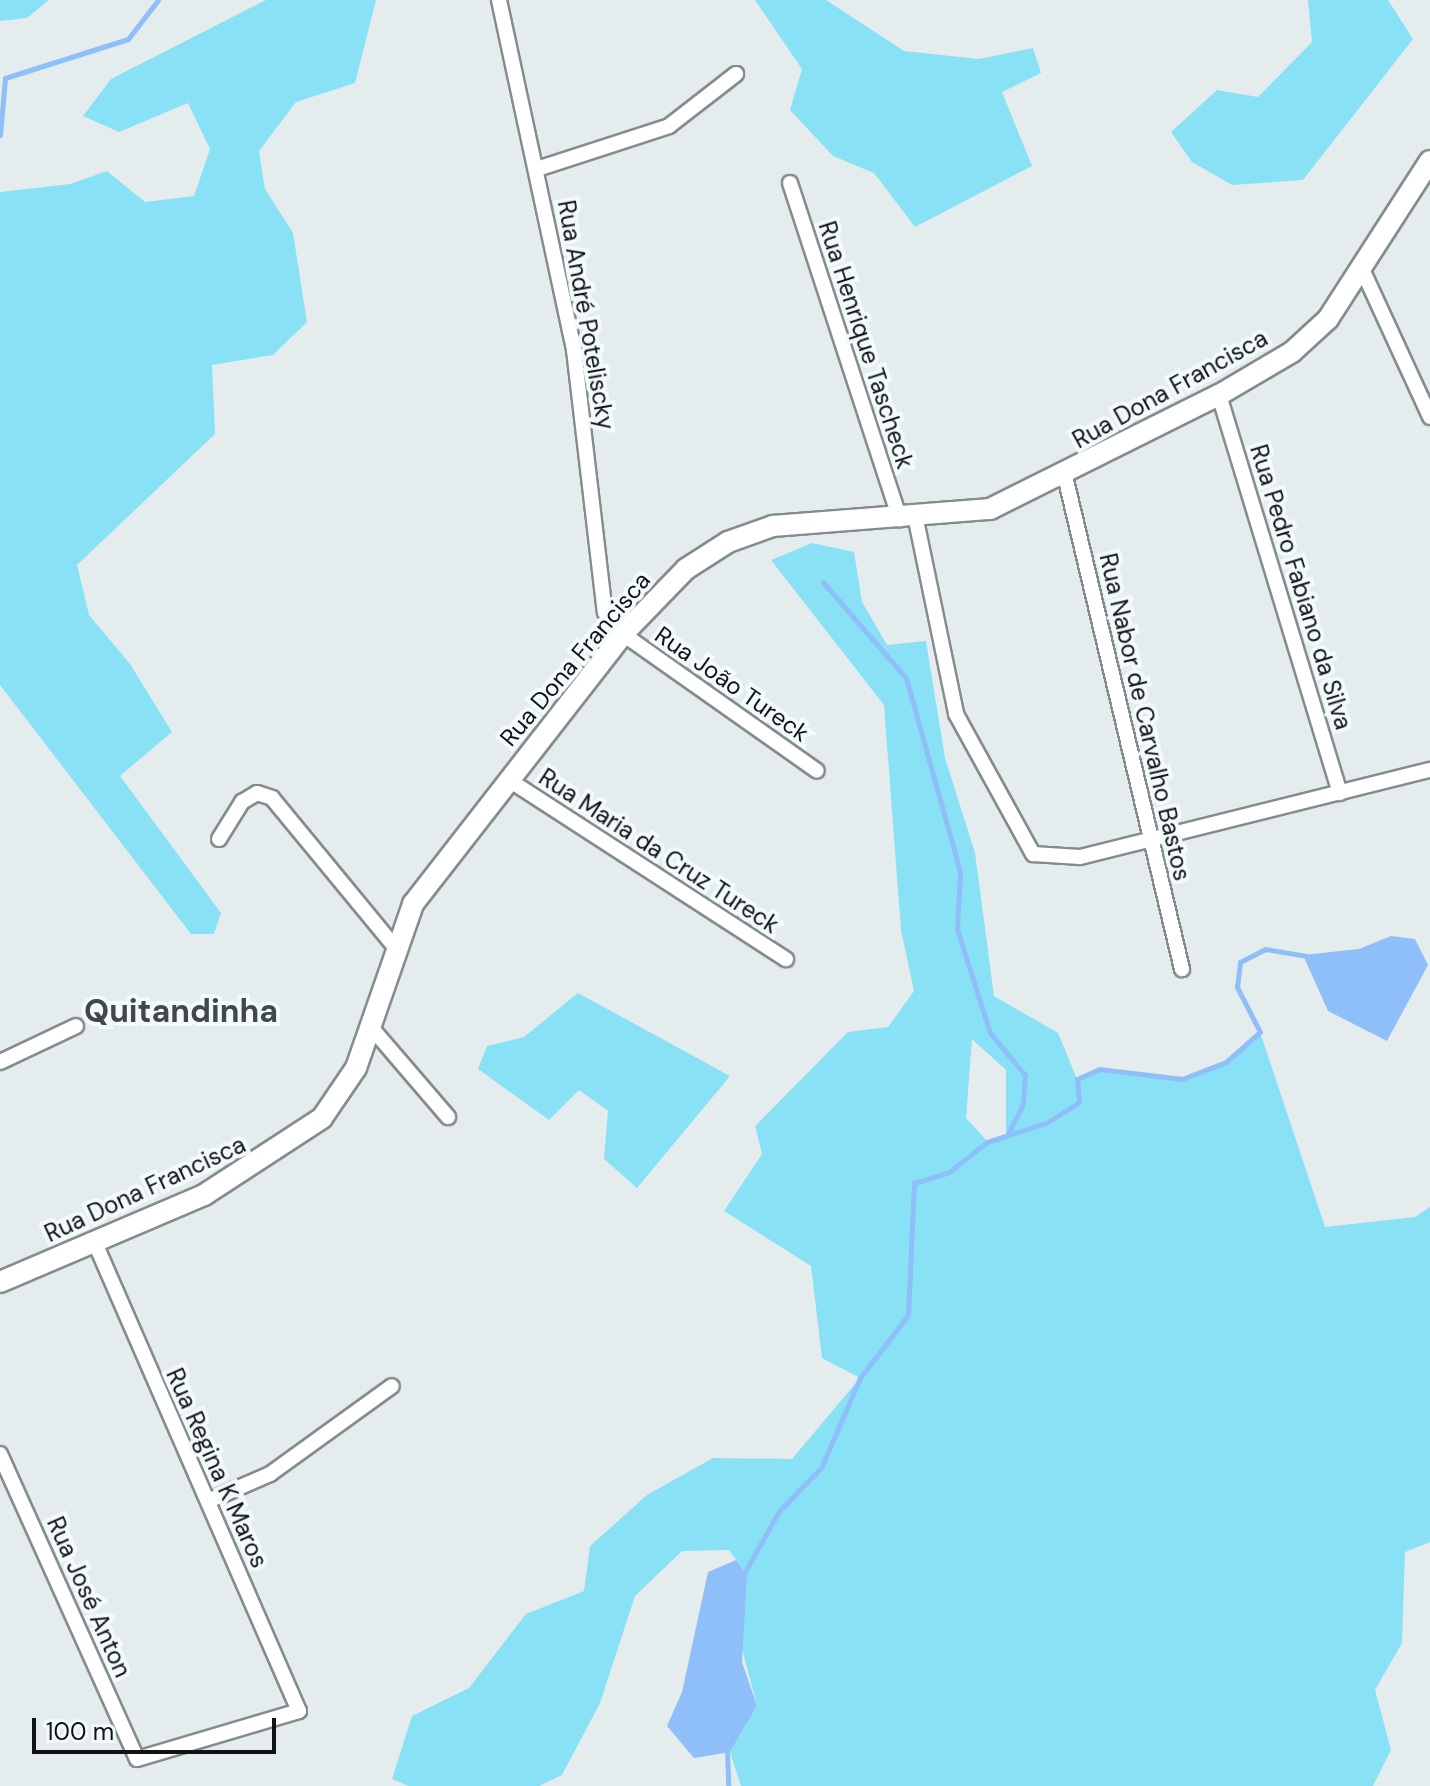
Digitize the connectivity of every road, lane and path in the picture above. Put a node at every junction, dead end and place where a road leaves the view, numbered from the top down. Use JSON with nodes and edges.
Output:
{"nodes":[{"id":1,"x":499,"y":0,"type":"edge"},
{"id":2,"x":736,"y":74,"type":"dead end"},
{"id":3,"x":1430,"y":161,"type":"edge"},
{"id":4,"x":537,"y":169,"type":"junction"},
{"id":5,"x":790,"y":183,"type":"dead end"},
{"id":6,"x":1362,"y":269,"type":"junction"},
{"id":7,"x":1219,"y":395,"type":"junction"},
{"id":8,"x":1430,"y":417,"type":"edge"},
{"id":9,"x":1065,"y":476,"type":"junction"},
{"id":10,"x":908,"y":520,"type":"junction"},
{"id":11,"x":623,"y":634,"type":"junction"},
{"id":12,"x":1430,"y":770,"type":"edge"},
{"id":13,"x":817,"y":771,"type":"dead end"},
{"id":14,"x":509,"y":780,"type":"junction"},
{"id":15,"x":1340,"y":793,"type":"junction"},
{"id":16,"x":219,"y":839,"type":"dead end"},
{"id":17,"x":1151,"y":839,"type":"junction"},
{"id":18,"x":393,"y":945,"type":"junction"},
{"id":19,"x":786,"y":959,"type":"dead end"},
{"id":20,"x":1182,"y":969,"type":"dead end"},
{"id":21,"x":76,"y":1026,"type":"dead end"},
{"id":22,"x":370,"y":1026,"type":"junction"},
{"id":23,"x":0,"y":1062,"type":"edge"},
{"id":24,"x":448,"y":1117,"type":"dead end"},
{"id":25,"x":95,"y":1243,"type":"junction"},
{"id":26,"x":0,"y":1282,"type":"edge"},
{"id":27,"x":392,"y":1386,"type":"dead end"},
{"id":28,"x":0,"y":1454,"type":"edge"},
{"id":29,"x":208,"y":1501,"type":"junction"},
{"id":30,"x":299,"y":1711,"type":"joint"}],
"edges":[{"from":1,"to":4,"type":"street","name":"Rua André Poteliscky"},
{"from":2,"to":4,"type":"street"},
{"from":3,"to":6,"type":"main road","name":"Rua Dona Francisca"},
{"from":4,"to":11,"type":"street","name":"Rua André Poteliscky"},
{"from":5,"to":10,"type":"street","name":"Rua Henrique Tascheck"},
{"from":6,"to":7,"type":"main road","name":"Rua Dona Francisca"},
{"from":6,"to":8,"type":"street"},
{"from":7,"to":9,"type":"main road","name":"Rua Dona Francisca"},
{"from":7,"to":15,"type":"street","name":"Rua Pedro Fabiano da Silva"},
{"from":9,"to":10,"type":"main road","name":"Rua Dona Francisca"},
{"from":9,"to":17,"type":"street","name":"Rua Nabor de Carvalho Bastos"},
{"from":10,"to":11,"type":"main road","name":"Rua Dona Francisca"},
{"from":10,"to":17,"type":"street","name":"Rua Henrique Tascheck"},
{"from":11,"to":13,"type":"street","name":"Rua João Tureck"},
{"from":11,"to":14,"type":"main road","name":"Rua Dona Francisca"},
{"from":12,"to":15,"type":"street"},
{"from":14,"to":18,"type":"main road","name":"Rua Dona Francisca"},
{"from":14,"to":19,"type":"street","name":"Rua Maria da Cruz Tureck"},
{"from":15,"to":17,"type":"street"},
{"from":16,"to":18,"type":"street"},
{"from":17,"to":20,"type":"street","name":"Rua Nabor de Carvalho Bastos"},
{"from":18,"to":22,"type":"main road","name":"Rua Dona Francisca"},
{"from":21,"to":23,"type":"street"},
{"from":22,"to":24,"type":"street"},
{"from":22,"to":25,"type":"main road","name":"Rua Dona Francisca"},
{"from":25,"to":26,"type":"main road","name":"Rua Dona Francisca"},
{"from":25,"to":29,"type":"street","name":"Rua Regina K Maros"},
{"from":27,"to":29,"type":"street"},
{"from":28,"to":30,"type":"street","name":"Rua José Anton"},
{"from":29,"to":30,"type":"street","name":"Rua Regina K Maros"}]}
